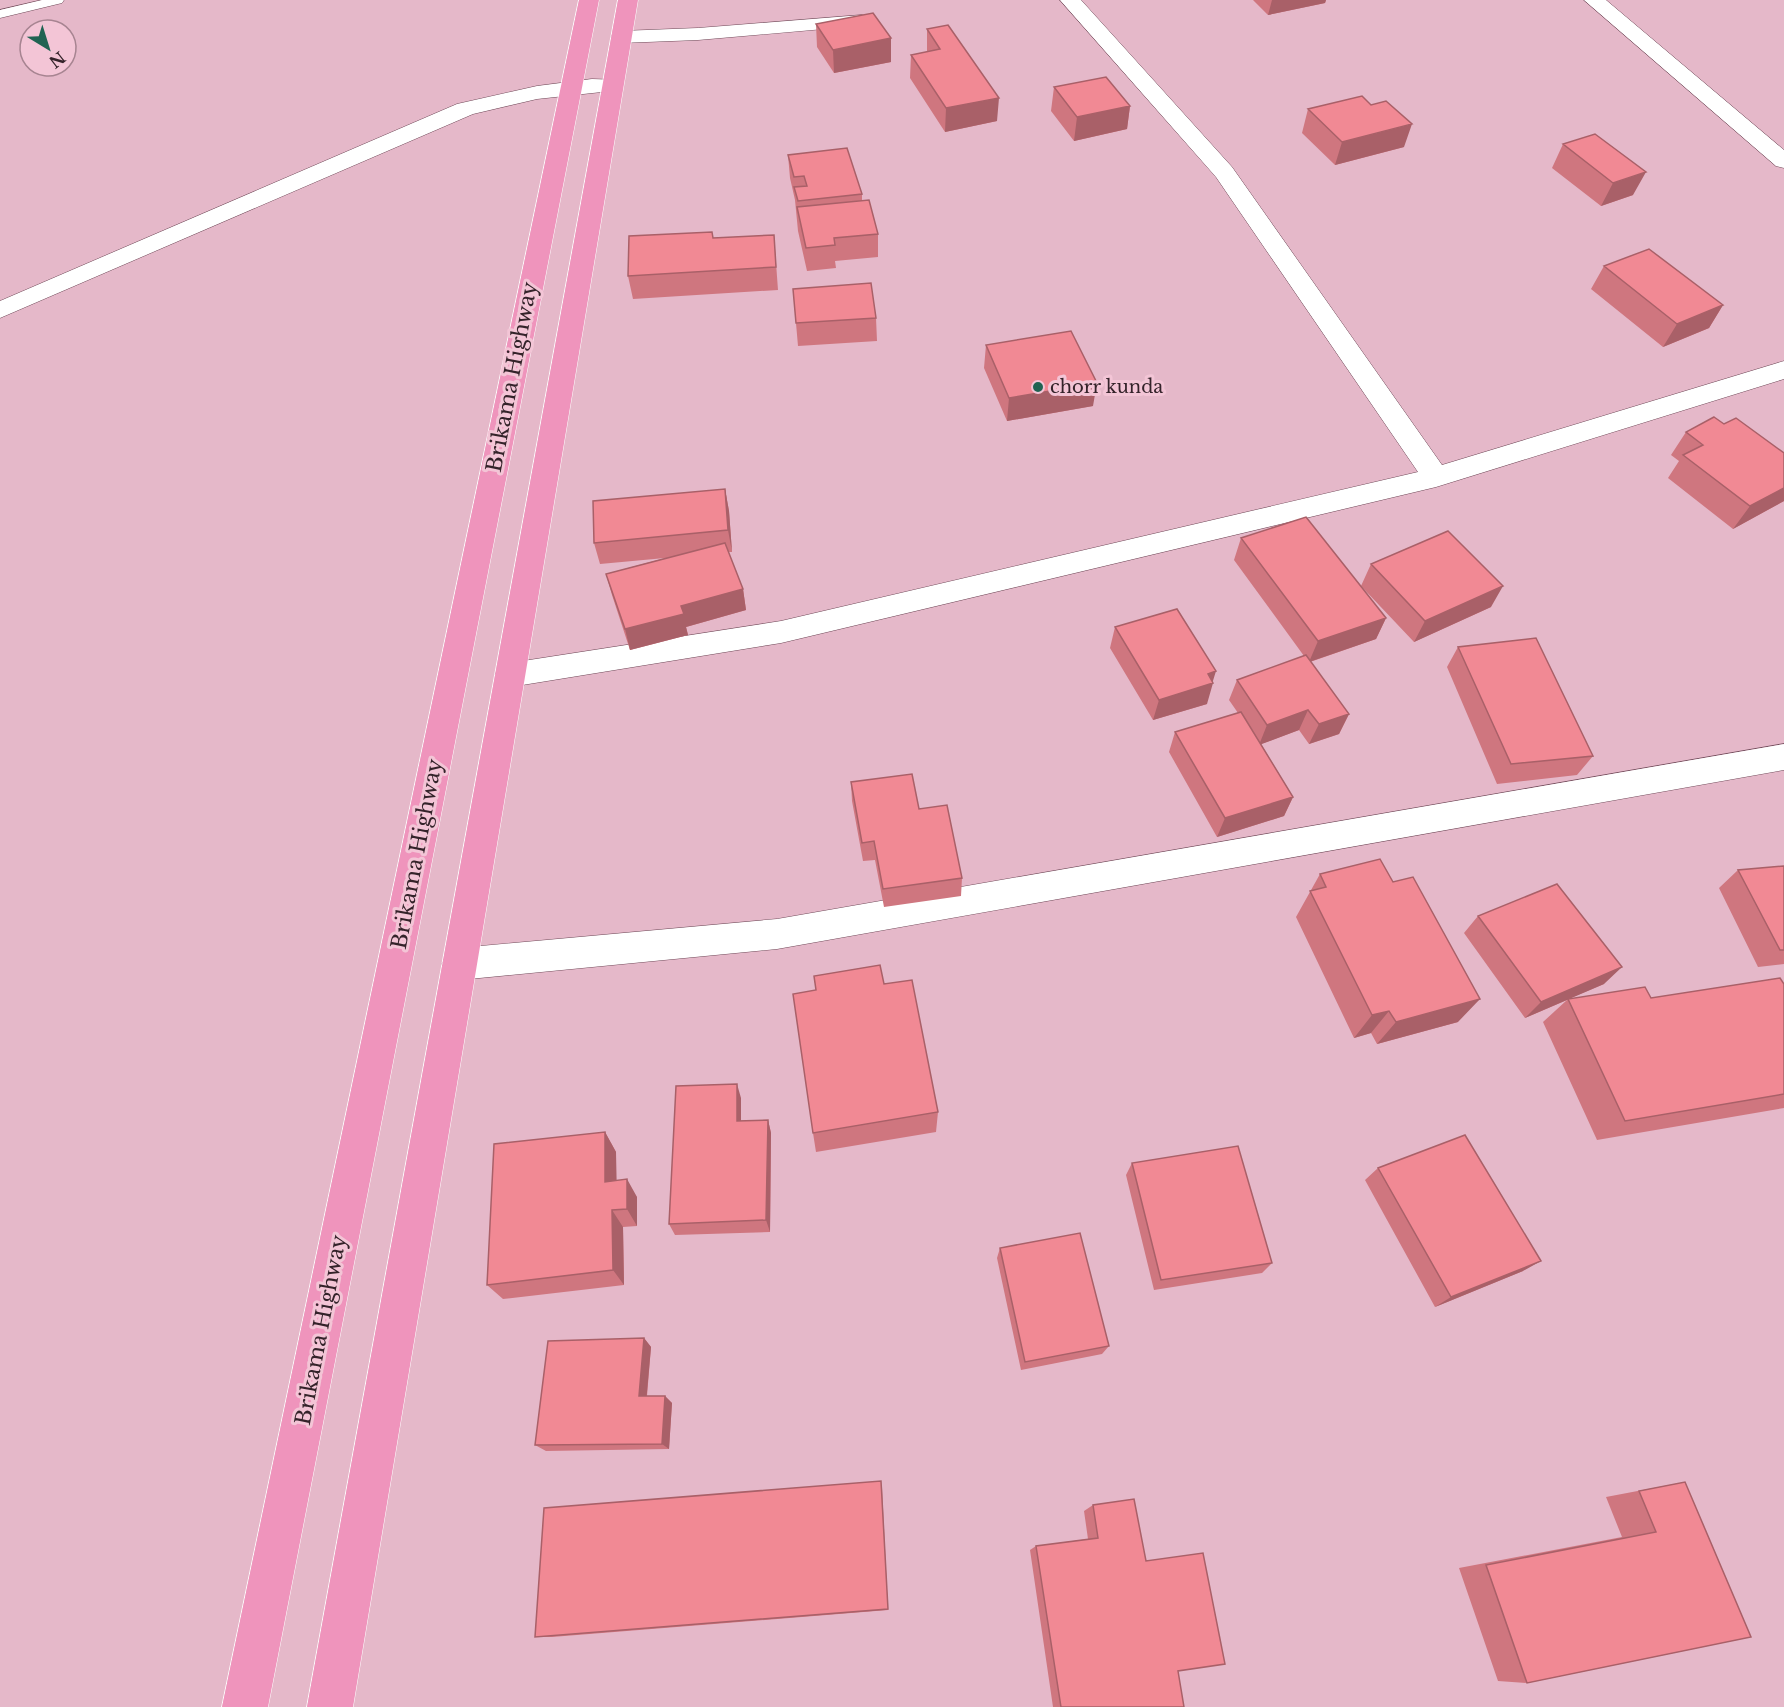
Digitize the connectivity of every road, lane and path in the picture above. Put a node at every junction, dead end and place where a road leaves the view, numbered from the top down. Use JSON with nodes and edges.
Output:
{"nodes":[{"id":1,"x":58,"y":0,"type":"edge"},
{"id":2,"x":589,"y":0,"type":"edge"},
{"id":3,"x":628,"y":0,"type":"edge"},
{"id":4,"x":1070,"y":0,"type":"edge"},
{"id":5,"x":1594,"y":0,"type":"edge"},
{"id":6,"x":0,"y":14,"type":"edge"},
{"id":7,"x":873,"y":20,"type":"edge"},
{"id":8,"x":621,"y":37,"type":"junction"},
{"id":9,"x":611,"y":85,"type":"junction"},
{"id":10,"x":571,"y":86,"type":"junction"},
{"id":11,"x":1784,"y":161,"type":"edge"},
{"id":12,"x":0,"y":310,"type":"edge"},
{"id":13,"x":1784,"y":370,"type":"edge"},
{"id":14,"x":1436,"y":477,"type":"junction"},
{"id":15,"x":510,"y":675,"type":"junction"},
{"id":16,"x":1784,"y":757,"type":"edge"},
{"id":17,"x":459,"y":964,"type":"junction"},
{"id":18,"x":245,"y":1707,"type":"edge"},
{"id":19,"x":330,"y":1707,"type":"edge"}],
"edges":[{"from":1,"to":6,"type":"lane"},
{"from":2,"to":10,"type":"highway","name":"Brikama Highway"},
{"from":3,"to":8,"type":"highway"},
{"from":4,"to":14,"type":"street"},
{"from":5,"to":11,"type":"street"},
{"from":7,"to":8,"type":"street"},
{"from":8,"to":9,"type":"highway"},
{"from":9,"to":10,"type":"street"},
{"from":9,"to":15,"type":"highway"},
{"from":10,"to":12,"type":"street"},
{"from":10,"to":18,"type":"highway","name":"Brikama Highway"},
{"from":13,"to":14,"type":"street"},
{"from":14,"to":15,"type":"street"},
{"from":15,"to":17,"type":"highway"},
{"from":16,"to":17,"type":"street"},
{"from":17,"to":19,"type":"highway"}]}
